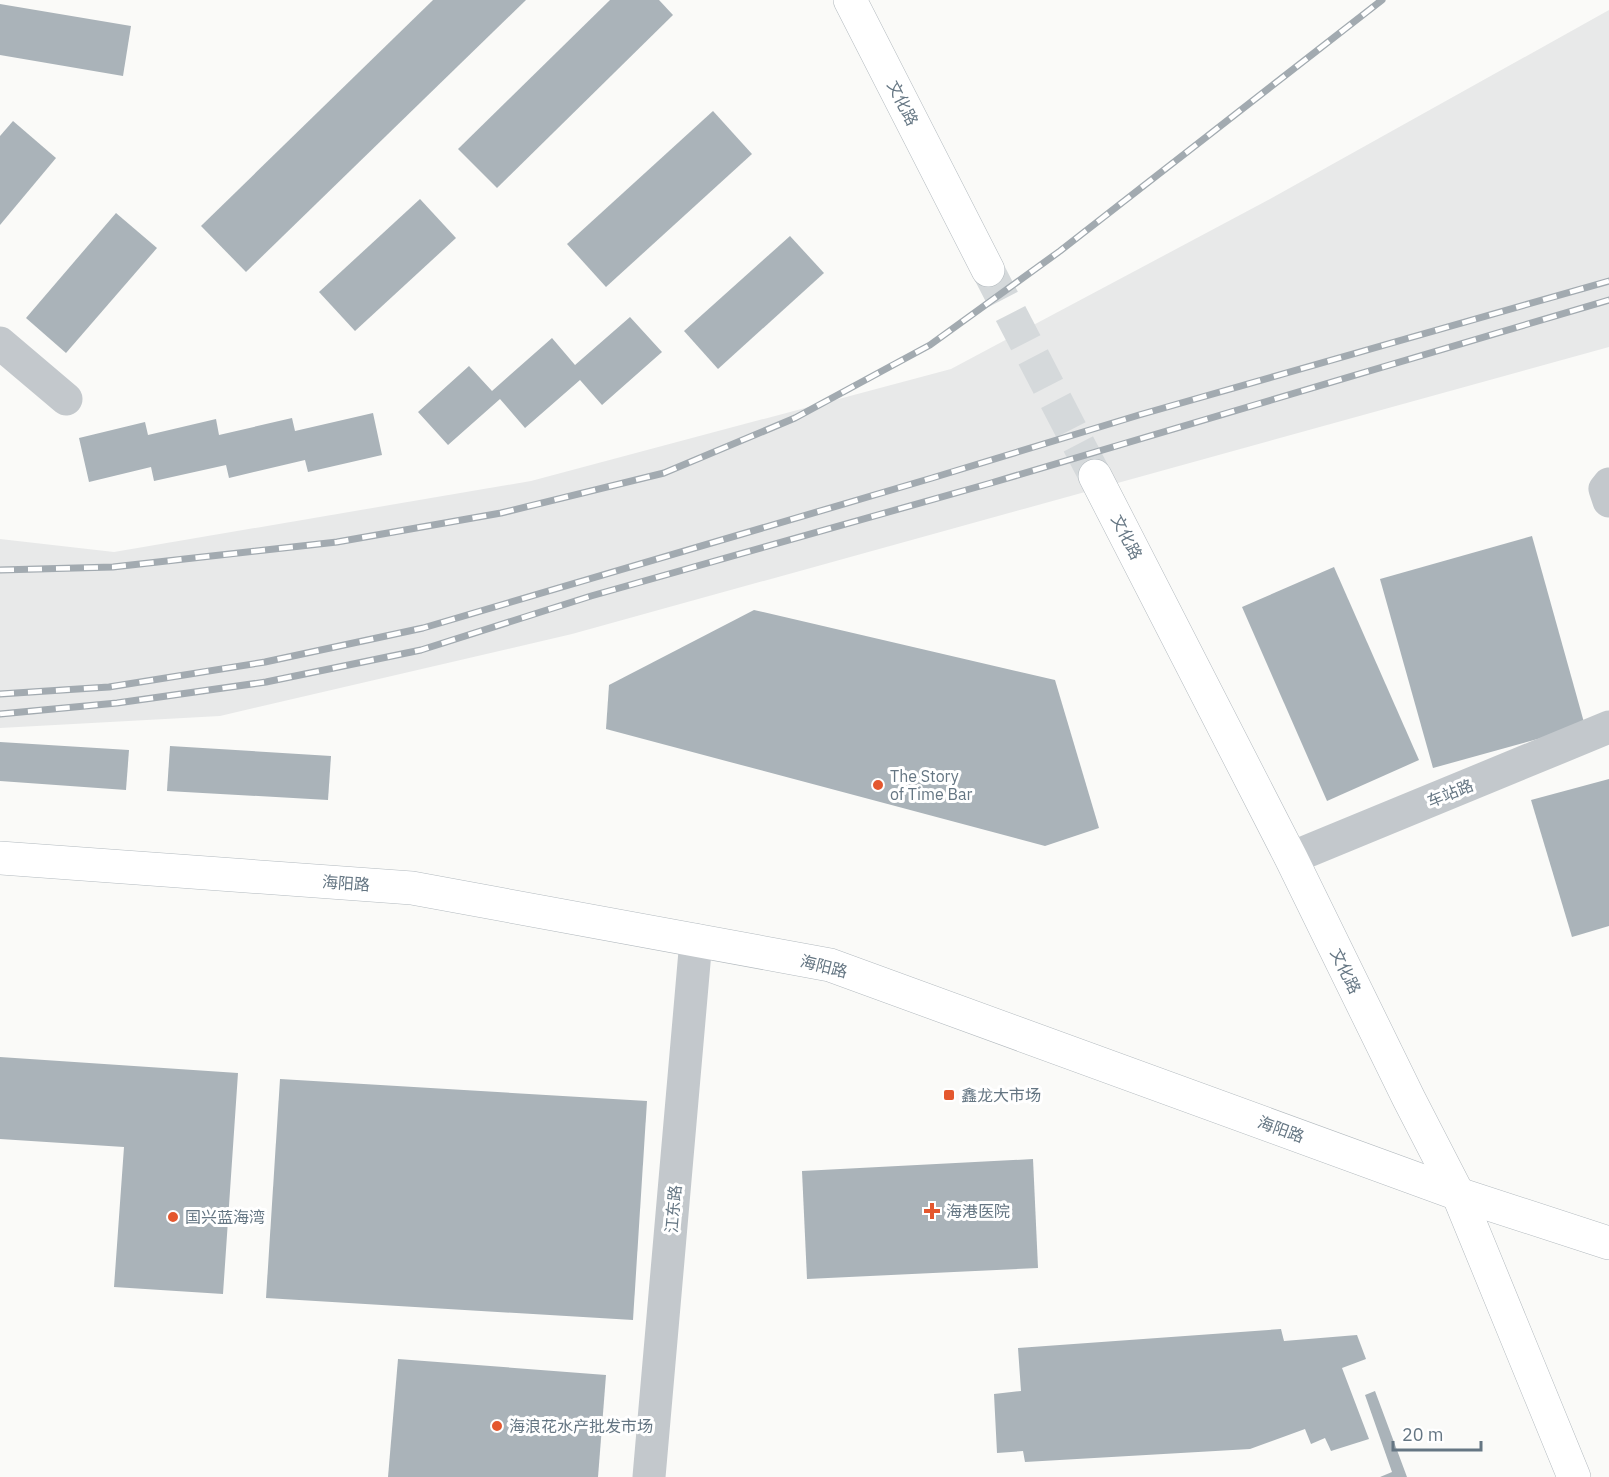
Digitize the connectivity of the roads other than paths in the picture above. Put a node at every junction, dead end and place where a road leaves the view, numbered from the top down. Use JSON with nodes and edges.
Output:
{"nodes":[{"id":1,"x":850,"y":0,"type":"edge"},
{"id":2,"x":988,"y":270,"type":"tunnel mouth"},
{"id":3,"x":0,"y":343,"type":"edge"},
{"id":4,"x":66,"y":399,"type":"dead end"},
{"id":5,"x":1095,"y":476,"type":"tunnel mouth"},
{"id":6,"x":1609,"y":484,"type":"edge"},
{"id":7,"x":1609,"y":501,"type":"edge"},
{"id":8,"x":1609,"y":727,"type":"edge"},
{"id":9,"x":0,"y":858,"type":"edge"},
{"id":10,"x":1291,"y":858,"type":"junction"},
{"id":11,"x":696,"y":940,"type":"junction"},
{"id":12,"x":1458,"y":1194,"type":"junction"},
{"id":13,"x":1609,"y":1243,"type":"edge"},
{"id":14,"x":649,"y":1477,"type":"edge"},
{"id":15,"x":1574,"y":1477,"type":"edge"}],
"edges":[{"from":1,"to":2,"type":"main road","name":"文化路"},
{"from":3,"to":4,"type":"street"},
{"from":5,"to":10,"type":"main road","name":"文化路"},
{"from":6,"to":7,"type":"street"},
{"from":8,"to":10,"type":"street","name":"车站路"},
{"from":9,"to":11,"type":"main road","name":"海阳路"},
{"from":10,"to":12,"type":"main road","name":"文化路"},
{"from":11,"to":12,"type":"main road","name":"海阳路"},
{"from":11,"to":14,"type":"street","name":"江东路"},
{"from":12,"to":13,"type":"main road","name":"海阳路"},
{"from":12,"to":15,"type":"main road","name":"文化路"}]}
